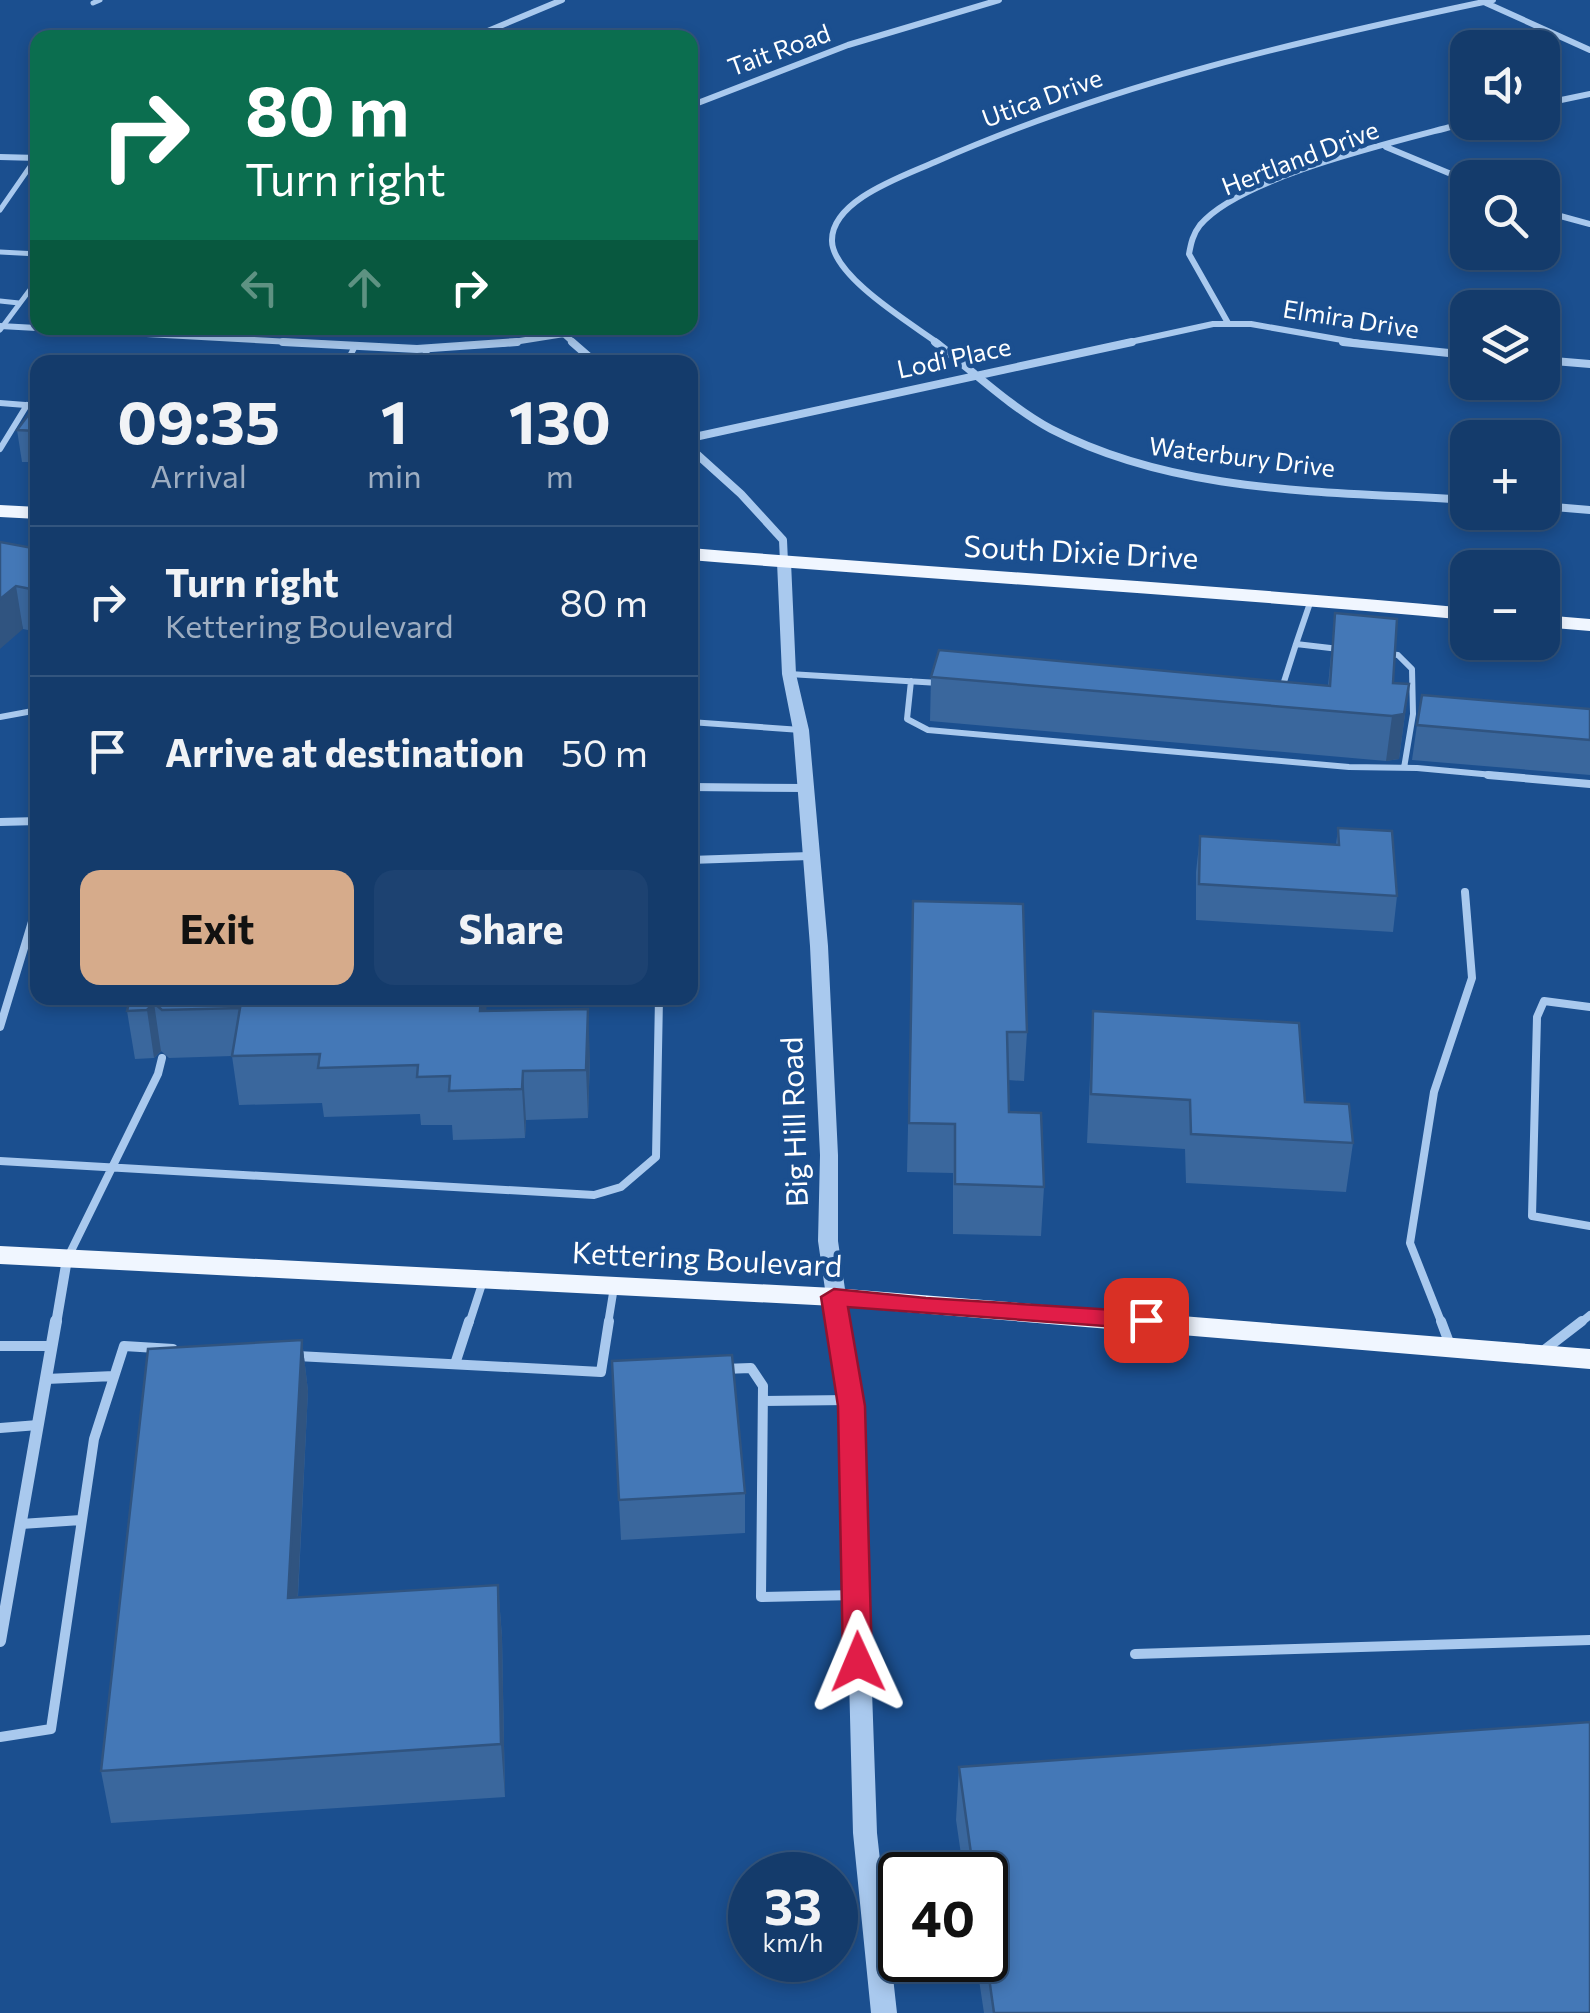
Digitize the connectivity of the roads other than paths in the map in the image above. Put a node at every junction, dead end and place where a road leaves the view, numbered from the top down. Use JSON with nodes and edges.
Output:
{"nodes":[{"id":1,"x":562,"y":0,"type":"edge"},
{"id":2,"x":999,"y":0,"type":"edge"},
{"id":3,"x":1486,"y":1,"type":"edge"},
{"id":4,"x":490,"y":30,"type":"edge"},
{"id":5,"x":1590,"y":50,"type":"edge"},
{"id":6,"x":1590,"y":94,"type":"edge"},
{"id":7,"x":1560,"y":100,"type":"edge"},
{"id":8,"x":698,"y":103,"type":"edge"},
{"id":9,"x":1450,"y":128,"type":"edge"},
{"id":10,"x":1385,"y":147,"type":"junction"},
{"id":11,"x":0,"y":157,"type":"edge"},
{"id":12,"x":30,"y":158,"type":"edge"},
{"id":13,"x":30,"y":167,"type":"edge"},
{"id":14,"x":1450,"y":173,"type":"edge"},
{"id":15,"x":0,"y":210,"type":"edge"},
{"id":16,"x":1560,"y":216,"type":"edge"},
{"id":17,"x":1590,"y":224,"type":"edge"},
{"id":18,"x":0,"y":252,"type":"edge"},
{"id":19,"x":30,"y":254,"type":"edge"},
{"id":20,"x":30,"y":289,"type":"edge"},
{"id":21,"x":0,"y":301,"type":"edge"},
{"id":22,"x":19,"y":303,"type":"junction"},
{"id":23,"x":1228,"y":323,"type":"junction"},
{"id":24,"x":1,"y":328,"type":"edge"},
{"id":25,"x":30,"y":328,"type":"edge"},
{"id":26,"x":196,"y":335,"type":"edge"},
{"id":27,"x":542,"y":335,"type":"edge"},
{"id":28,"x":566,"y":335,"type":"edge"},
{"id":29,"x":355,"y":346,"type":"junction"},
{"id":30,"x":428,"y":349,"type":"junction"},
{"id":31,"x":1450,"y":353,"type":"edge"},
{"id":32,"x":350,"y":355,"type":"edge"},
{"id":33,"x":424,"y":355,"type":"edge"},
{"id":34,"x":588,"y":355,"type":"edge"},
{"id":35,"x":1560,"y":362,"type":"edge"},
{"id":36,"x":1590,"y":364,"type":"edge"},
{"id":37,"x":978,"y":373,"type":"junction"},
{"id":38,"x":0,"y":403,"type":"edge"},
{"id":39,"x":26,"y":405,"type":"junction"},
{"id":40,"x":30,"y":405,"type":"edge"},
{"id":41,"x":698,"y":436,"type":"edge"},
{"id":42,"x":0,"y":448,"type":"edge"},
{"id":43,"x":698,"y":455,"type":"edge"},
{"id":44,"x":1450,"y":499,"type":"edge"},
{"id":45,"x":1560,"y":508,"type":"edge"},
{"id":46,"x":1590,"y":510,"type":"edge"},
{"id":47,"x":0,"y":511,"type":"edge"},
{"id":48,"x":30,"y":513,"type":"edge"},
{"id":49,"x":698,"y":555,"type":"edge"},
{"id":50,"x":784,"y":562,"type":"junction"},
{"id":51,"x":1311,"y":600,"type":"junction"},
{"id":52,"x":1450,"y":612,"type":"edge"},
{"id":53,"x":1560,"y":622,"type":"edge"},
{"id":54,"x":1590,"y":625,"type":"edge"},
{"id":55,"x":1296,"y":644,"type":"junction"},
{"id":56,"x":1347,"y":650,"type":"edge"},
{"id":57,"x":1381,"y":653,"type":"edge"},
{"id":58,"x":789,"y":674,"type":"junction"},
{"id":59,"x":911,"y":681,"type":"junction"},
{"id":60,"x":950,"y":684,"type":"edge"},
{"id":61,"x":1273,"y":698,"type":"edge"},
{"id":62,"x":30,"y":711,"type":"edge"},
{"id":63,"x":1413,"y":714,"type":"junction"},
{"id":64,"x":1433,"y":716,"type":"edge"},
{"id":65,"x":0,"y":717,"type":"edge"},
{"id":66,"x":698,"y":723,"type":"edge"},
{"id":67,"x":801,"y":730,"type":"junction"},
{"id":68,"x":1404,"y":768,"type":"junction"},
{"id":69,"x":1590,"y":784,"type":"edge"},
{"id":70,"x":698,"y":787,"type":"edge"},
{"id":71,"x":805,"y":788,"type":"junction"},
{"id":72,"x":0,"y":822,"type":"edge"},
{"id":73,"x":30,"y":822,"type":"edge"},
{"id":74,"x":811,"y":856,"type":"junction"},
{"id":75,"x":698,"y":860,"type":"edge"},
{"id":76,"x":1465,"y":892,"type":"dead end"},
{"id":77,"x":30,"y":928,"type":"edge"},
{"id":78,"x":660,"y":1005,"type":"edge"},
{"id":79,"x":1590,"y":1007,"type":"edge"},
{"id":80,"x":0,"y":1027,"type":"edge"},
{"id":81,"x":162,"y":1058,"type":"dead end"},
{"id":82,"x":0,"y":1161,"type":"edge"},
{"id":83,"x":113,"y":1168,"type":"junction"},
{"id":84,"x":1590,"y":1226,"type":"edge"},
{"id":85,"x":0,"y":1255,"type":"edge"},
{"id":86,"x":67,"y":1259,"type":"junction"},
{"id":87,"x":482,"y":1281,"type":"junction"},
{"id":88,"x":614,"y":1288,"type":"junction"},
{"id":89,"x":834,"y":1297,"type":"junction"},
{"id":90,"x":1590,"y":1315,"type":"edge"},
{"id":91,"x":1450,"y":1345,"type":"junction"},
{"id":92,"x":0,"y":1346,"type":"edge"},
{"id":93,"x":52,"y":1346,"type":"junction"},
{"id":94,"x":178,"y":1349,"type":"edge"},
{"id":95,"x":1539,"y":1354,"type":"junction"},
{"id":96,"x":288,"y":1355,"type":"edge"},
{"id":97,"x":1590,"y":1359,"type":"edge"},
{"id":98,"x":454,"y":1364,"type":"junction"},
{"id":99,"x":713,"y":1369,"type":"edge"},
{"id":100,"x":601,"y":1372,"type":"junction"},
{"id":101,"x":620,"y":1372,"type":"edge"},
{"id":102,"x":114,"y":1376,"type":"junction"},
{"id":103,"x":46,"y":1378,"type":"junction"},
{"id":104,"x":850,"y":1400,"type":"junction"},
{"id":105,"x":763,"y":1401,"type":"junction"},
{"id":106,"x":38,"y":1424,"type":"junction"},
{"id":107,"x":0,"y":1428,"type":"edge"},
{"id":108,"x":81,"y":1520,"type":"junction"},
{"id":109,"x":20,"y":1524,"type":"junction"},
{"id":110,"x":856,"y":1596,"type":"junction"},
{"id":111,"x":3,"y":1602,"type":"edge"},
{"id":112,"x":1590,"y":1640,"type":"edge"},
{"id":113,"x":0,"y":1641,"type":"edge"},
{"id":114,"x":1136,"y":1654,"type":"dead end"},
{"id":115,"x":0,"y":1736,"type":"edge"},
{"id":116,"x":884,"y":2013,"type":"edge"}],
"edges":[{"from":1,"to":4,"type":"street"},
{"from":2,"to":8,"type":"street","name":"Tait Road"},
{"from":3,"to":5,"type":"street"},
{"from":3,"to":37,"type":"street","name":"Utica Drive"},
{"from":6,"to":7,"type":"street"},
{"from":9,"to":10,"type":"street","name":"Hertland Drive"},
{"from":10,"to":14,"type":"street"},
{"from":10,"to":23,"type":"street","name":"Hertland Drive"},
{"from":11,"to":12,"type":"street"},
{"from":13,"to":15,"type":"lane"},
{"from":16,"to":17,"type":"street"},
{"from":18,"to":19,"type":"lane"},
{"from":20,"to":22,"type":"lane"},
{"from":21,"to":22,"type":"lane"},
{"from":22,"to":24,"type":"lane"},
{"from":23,"to":31,"type":"street","name":"Elmira Drive"},
{"from":23,"to":37,"type":"street","name":"Lodi Place"},
{"from":24,"to":25,"type":"street"},
{"from":26,"to":29,"type":"street"},
{"from":27,"to":30,"type":"street"},
{"from":28,"to":34,"type":"street"},
{"from":29,"to":30,"type":"street"},
{"from":29,"to":32,"type":"lane"},
{"from":30,"to":33,"type":"lane"},
{"from":35,"to":36,"type":"street"},
{"from":37,"to":41,"type":"street","name":"Lodi Place"},
{"from":37,"to":44,"type":"street","name":"Waterbury Drive"},
{"from":38,"to":39,"type":"lane"},
{"from":39,"to":40,"type":"lane"},
{"from":39,"to":42,"type":"lane"},
{"from":43,"to":50,"type":"street","name":"Big Hill Road"},
{"from":45,"to":46,"type":"street"},
{"from":47,"to":48,"type":"main road"},
{"from":49,"to":50,"type":"main road","name":"South Dixie Drive"},
{"from":50,"to":51,"type":"main road","name":"South Dixie Drive"},
{"from":50,"to":58,"type":"street","name":"Big Hill Road"},
{"from":51,"to":52,"type":"main road","name":"South Dixie Drive"},
{"from":51,"to":55,"type":"lane"},
{"from":53,"to":54,"type":"main road"},
{"from":55,"to":56,"type":"lane"},
{"from":55,"to":61,"type":"lane"},
{"from":57,"to":63,"type":"lane"},
{"from":58,"to":59,"type":"lane"},
{"from":58,"to":67,"type":"street","name":"Big Hill Road"},
{"from":59,"to":60,"type":"lane"},
{"from":59,"to":68,"type":"lane"},
{"from":62,"to":65,"type":"lane"},
{"from":63,"to":64,"type":"lane"},
{"from":63,"to":68,"type":"lane"},
{"from":66,"to":67,"type":"lane"},
{"from":67,"to":71,"type":"street","name":"Big Hill Road"},
{"from":68,"to":69,"type":"lane"},
{"from":70,"to":71,"type":"lane"},
{"from":71,"to":74,"type":"street","name":"Big Hill Road"},
{"from":72,"to":73,"type":"lane"},
{"from":74,"to":75,"type":"lane"},
{"from":74,"to":89,"type":"street","name":"Big Hill Road"},
{"from":76,"to":91,"type":"lane"},
{"from":77,"to":80,"type":"lane"},
{"from":78,"to":83,"type":"lane"},
{"from":79,"to":84,"type":"lane"},
{"from":81,"to":83,"type":"lane"},
{"from":82,"to":83,"type":"lane"},
{"from":83,"to":86,"type":"lane"},
{"from":85,"to":86,"type":"main road","name":"Kettering Boulevard"},
{"from":86,"to":87,"type":"main road","name":"Kettering Boulevard"},
{"from":86,"to":93,"type":"street"},
{"from":87,"to":88,"type":"main road","name":"Kettering Boulevard"},
{"from":87,"to":98,"type":"lane"},
{"from":88,"to":89,"type":"main road","name":"Kettering Boulevard"},
{"from":88,"to":100,"type":"lane"},
{"from":89,"to":91,"type":"main road","name":"Kettering Boulevard"},
{"from":89,"to":104,"type":"street","name":"Big Hill Road"},
{"from":90,"to":95,"type":"lane"},
{"from":91,"to":95,"type":"main road","name":"Kettering Boulevard"},
{"from":92,"to":93,"type":"lane"},
{"from":93,"to":103,"type":"street"},
{"from":94,"to":102,"type":"lane"},
{"from":95,"to":97,"type":"main road","name":"Kettering Boulevard"},
{"from":96,"to":98,"type":"lane"},
{"from":98,"to":100,"type":"lane"},
{"from":99,"to":105,"type":"lane"},
{"from":100,"to":101,"type":"lane"},
{"from":102,"to":103,"type":"lane"},
{"from":102,"to":108,"type":"lane"},
{"from":103,"to":106,"type":"street"},
{"from":104,"to":105,"type":"lane"},
{"from":104,"to":110,"type":"street","name":"Big Hill Road"},
{"from":105,"to":110,"type":"lane"},
{"from":106,"to":107,"type":"lane"},
{"from":106,"to":109,"type":"street"},
{"from":108,"to":109,"type":"lane"},
{"from":108,"to":115,"type":"lane"},
{"from":109,"to":111,"type":"street"},
{"from":110,"to":116,"type":"street","name":"Big Hill Road"},
{"from":111,"to":113,"type":"street"},
{"from":112,"to":114,"type":"lane"}]}
